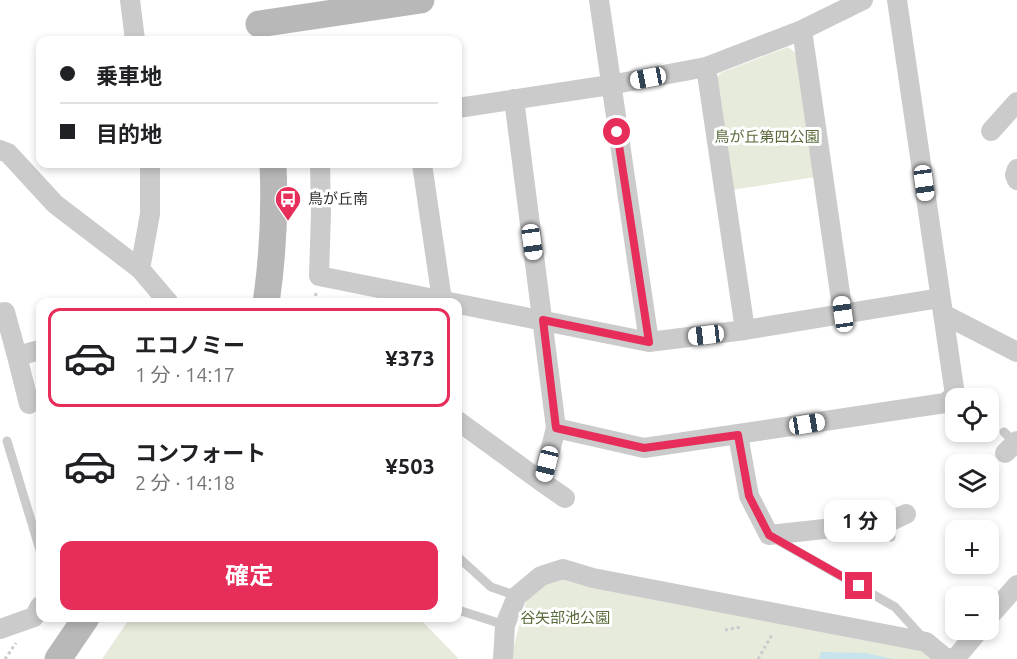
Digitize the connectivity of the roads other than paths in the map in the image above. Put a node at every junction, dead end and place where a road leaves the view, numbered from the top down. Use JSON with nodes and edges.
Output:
{"nodes":[{"id":1,"x":129,"y":0,"type":"edge"},
{"id":2,"x":421,"y":0,"type":"edge"},
{"id":3,"x":599,"y":0,"type":"edge"},
{"id":4,"x":863,"y":0,"type":"edge"},
{"id":5,"x":897,"y":0,"type":"edge"},
{"id":6,"x":258,"y":21,"type":"edge"},
{"id":7,"x":802,"y":30,"type":"junction"},
{"id":8,"x":134,"y":36,"type":"edge"},
{"id":9,"x":706,"y":67,"type":"junction"},
{"id":10,"x":610,"y":85,"type":"junction"},
{"id":11,"x":514,"y":99,"type":"junction"},
{"id":12,"x":462,"y":107,"type":"edge"},
{"id":13,"x":1013,"y":114,"type":"edge"},
{"id":14,"x":991,"y":132,"type":"dead end"},
{"id":15,"x":0,"y":150,"type":"edge"},
{"id":16,"x":150,"y":168,"type":"edge"},
{"id":17,"x":273,"y":168,"type":"edge"},
{"id":18,"x":320,"y":168,"type":"edge"},
{"id":19,"x":423,"y":168,"type":"edge"},
{"id":20,"x":1017,"y":169,"type":"edge"},
{"id":21,"x":1017,"y":180,"type":"edge"},
{"id":22,"x":140,"y":269,"type":"junction"},
{"id":23,"x":165,"y":298,"type":"edge"},
{"id":24,"x":267,"y":298,"type":"edge"},
{"id":25,"x":432,"y":298,"type":"edge"},
{"id":26,"x":442,"y":298,"type":"edge"},
{"id":27,"x":462,"y":304,"type":"edge"},
{"id":28,"x":942,"y":306,"type":"junction"},
{"id":29,"x":0,"y":313,"type":"edge"},
{"id":30,"x":843,"y":314,"type":"junction"},
{"id":31,"x":543,"y":320,"type":"junction"},
{"id":32,"x":745,"y":330,"type":"junction"},
{"id":33,"x":649,"y":342,"type":"junction"},
{"id":34,"x":36,"y":351,"type":"edge"},
{"id":35,"x":1017,"y":352,"type":"edge"},
{"id":36,"x":17,"y":356,"type":"junction"},
{"id":37,"x":30,"y":404,"type":"dead end"},
{"id":38,"x":462,"y":424,"type":"edge"},
{"id":39,"x":556,"y":428,"type":"junction"},
{"id":40,"x":738,"y":435,"type":"junction"},
{"id":41,"x":7,"y":441,"type":"dead end"},
{"id":42,"x":543,"y":482,"type":"junction"},
{"id":43,"x":565,"y":498,"type":"dead end"},
{"id":44,"x":895,"y":524,"type":"dead end"},
{"id":45,"x":769,"y":535,"type":"junction"},
{"id":46,"x":36,"y":537,"type":"edge"},
{"id":47,"x":462,"y":561,"type":"edge"},
{"id":48,"x":1015,"y":590,"type":"edge"},
{"id":49,"x":517,"y":596,"type":"junction"},
{"id":50,"x":999,"y":607,"type":"edge"},
{"id":51,"x":462,"y":611,"type":"edge"},
{"id":52,"x":36,"y":613,"type":"edge"},
{"id":53,"x":83,"y":622,"type":"edge"},
{"id":54,"x":506,"y":625,"type":"junction"},
{"id":55,"x":0,"y":628,"type":"edge"},
{"id":56,"x":971,"y":640,"type":"edge"},
{"id":57,"x":926,"y":642,"type":"junction"},
{"id":58,"x":58,"y":659,"type":"edge"},
{"id":59,"x":503,"y":659,"type":"edge"},
{"id":60,"x":955,"y":659,"type":"edge"}],
"edges":[{"from":1,"to":8,"type":"street"},
{"from":2,"to":6,"type":"street"},
{"from":3,"to":10,"type":"street"},
{"from":4,"to":7,"type":"street"},
{"from":5,"to":28,"type":"street"},
{"from":7,"to":9,"type":"street"},
{"from":7,"to":30,"type":"street"},
{"from":9,"to":10,"type":"street"},
{"from":9,"to":32,"type":"street"},
{"from":10,"to":11,"type":"street"},
{"from":10,"to":33,"type":"street"},
{"from":11,"to":12,"type":"street"},
{"from":11,"to":31,"type":"street"},
{"from":13,"to":14,"type":"street"},
{"from":15,"to":22,"type":"street"},
{"from":16,"to":22,"type":"street"},
{"from":17,"to":24,"type":"street"},
{"from":18,"to":25,"type":"street"},
{"from":19,"to":26,"type":"street"},
{"from":20,"to":21,"type":"street"},
{"from":22,"to":23,"type":"street"},
{"from":27,"to":31,"type":"street"},
{"from":28,"to":30,"type":"street"},
{"from":28,"to":35,"type":"street"},
{"from":28,"to":40,"type":"street"},
{"from":29,"to":36,"type":"street"},
{"from":30,"to":32,"type":"street"},
{"from":31,"to":33,"type":"street"},
{"from":31,"to":39,"type":"street"},
{"from":32,"to":33,"type":"street"},
{"from":34,"to":36,"type":"street"},
{"from":36,"to":37,"type":"street"},
{"from":38,"to":42,"type":"street"},
{"from":39,"to":40,"type":"street"},
{"from":39,"to":42,"type":"street"},
{"from":40,"to":45,"type":"street"},
{"from":41,"to":46,"type":"lane"},
{"from":42,"to":43,"type":"street"},
{"from":44,"to":45,"type":"street"},
{"from":45,"to":57,"type":"lane"},
{"from":47,"to":49,"type":"lane"},
{"from":48,"to":50,"type":"street"},
{"from":49,"to":54,"type":"street"},
{"from":49,"to":57,"type":"street"},
{"from":51,"to":54,"type":"lane"},
{"from":52,"to":55,"type":"street"},
{"from":53,"to":58,"type":"street"},
{"from":54,"to":59,"type":"street"},
{"from":56,"to":60,"type":"street"},
{"from":57,"to":60,"type":"street"}]}
